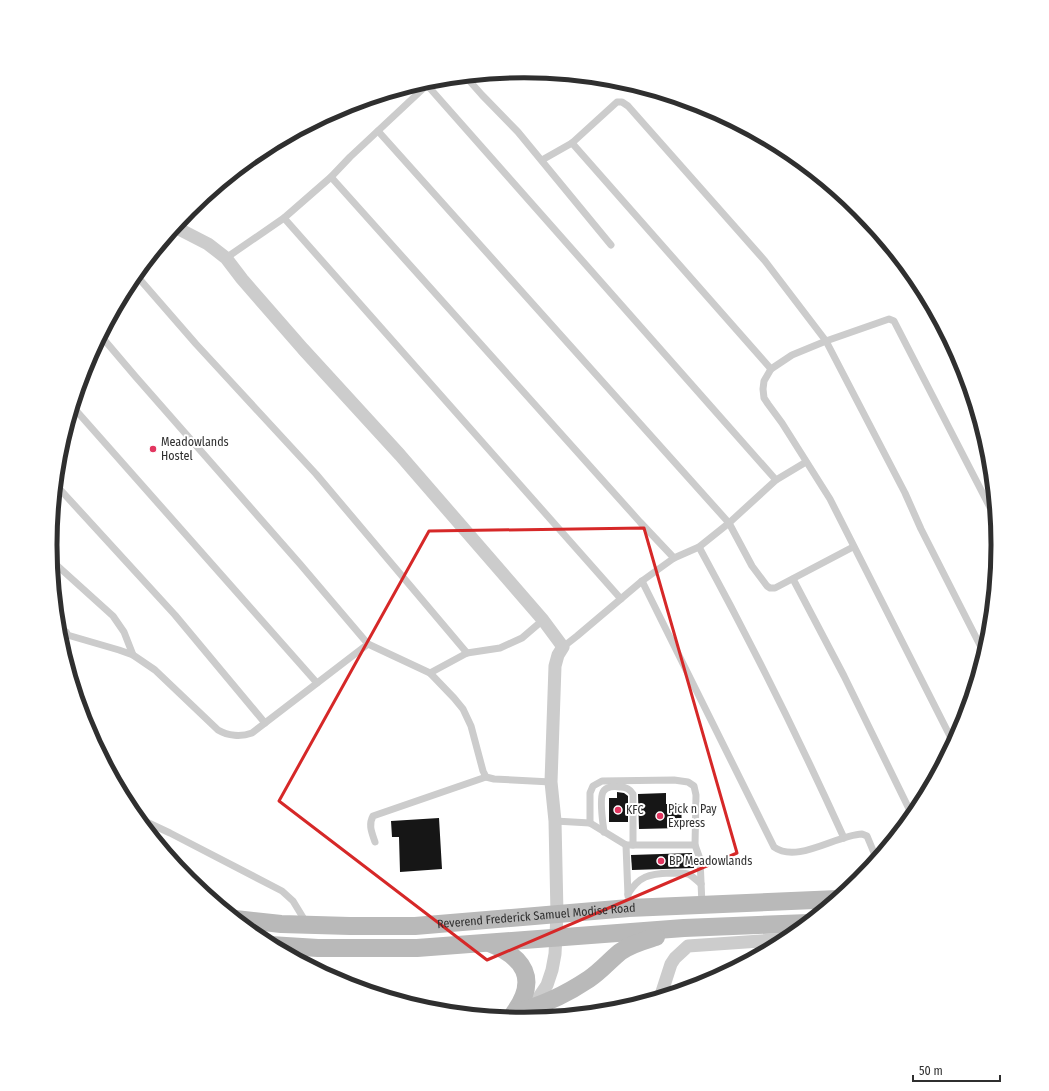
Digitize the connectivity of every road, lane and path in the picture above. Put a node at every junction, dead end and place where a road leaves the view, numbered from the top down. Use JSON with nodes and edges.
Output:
{"nodes":[{"id":1,"x":470,"y":81,"type":"edge"},
{"id":2,"x":430,"y":88,"type":"edge"},
{"id":3,"x":422,"y":90,"type":"edge"},
{"id":4,"x":378,"y":131,"type":"junction"},
{"id":5,"x":572,"y":143,"type":"junction"},
{"id":6,"x":542,"y":160,"type":"junction"},
{"id":7,"x":331,"y":177,"type":"junction"},
{"id":8,"x":284,"y":218,"type":"junction"},
{"id":9,"x":180,"y":230,"type":"edge"},
{"id":10,"x":611,"y":245,"type":"dead end"},
{"id":11,"x":226,"y":258,"type":"junction"},
{"id":12,"x":140,"y":280,"type":"edge"},
{"id":13,"x":104,"y":340,"type":"edge"},
{"id":14,"x":826,"y":341,"type":"junction"},
{"id":15,"x":771,"y":369,"type":"junction"},
{"id":16,"x":77,"y":412,"type":"edge"},
{"id":17,"x":806,"y":462,"type":"junction"},
{"id":18,"x":776,"y":480,"type":"junction"},
{"id":19,"x":60,"y":490,"type":"edge"},
{"id":20,"x":990,"y":508,"type":"edge"},
{"id":21,"x":729,"y":523,"type":"junction"},
{"id":22,"x":699,"y":547,"type":"junction"},
{"id":23,"x":853,"y":547,"type":"junction"},
{"id":24,"x":674,"y":558,"type":"junction"},
{"id":25,"x":58,"y":565,"type":"edge"},
{"id":26,"x":793,"y":579,"type":"junction"},
{"id":27,"x":642,"y":582,"type":"junction"},
{"id":28,"x":621,"y":599,"type":"junction"},
{"id":29,"x":543,"y":620,"type":"junction"},
{"id":30,"x":66,"y":636,"type":"edge"},
{"id":31,"x":368,"y":644,"type":"junction"},
{"id":32,"x":563,"y":647,"type":"junction"},
{"id":33,"x":981,"y":647,"type":"edge"},
{"id":34,"x":467,"y":653,"type":"junction"},
{"id":35,"x":133,"y":655,"type":"junction"},
{"id":36,"x":430,"y":673,"type":"junction"},
{"id":37,"x":317,"y":683,"type":"junction"},
{"id":38,"x":265,"y":723,"type":"junction"},
{"id":39,"x":950,"y":737,"type":"edge"},
{"id":40,"x":486,"y":777,"type":"junction"},
{"id":41,"x":551,"y":782,"type":"junction"},
{"id":42,"x":910,"y":810,"type":"edge"},
{"id":43,"x":554,"y":821,"type":"junction"},
{"id":44,"x":149,"y":823,"type":"edge"},
{"id":45,"x":590,"y":823,"type":"junction"},
{"id":46,"x":604,"y":832,"type":"junction"},
{"id":47,"x":844,"y":838,"type":"junction"},
{"id":48,"x":375,"y":842,"type":"dead end"},
{"id":49,"x":629,"y":845,"type":"junction"},
{"id":50,"x":695,"y":845,"type":"junction"},
{"id":51,"x":875,"y":855,"type":"edge"},
{"id":52,"x":701,"y":884,"type":"junction"},
{"id":53,"x":830,"y":899,"type":"edge"},
{"id":54,"x":629,"y":901,"type":"junction"},
{"id":55,"x":702,"y":905,"type":"junction"},
{"id":56,"x":558,"y":914,"type":"junction"},
{"id":57,"x":246,"y":920,"type":"edge"},
{"id":58,"x":799,"y":923,"type":"edge"},
{"id":59,"x":308,"y":924,"type":"junction"},
{"id":60,"x":684,"y":928,"type":"junction"},
{"id":61,"x":557,"y":937,"type":"junction"},
{"id":62,"x":774,"y":940,"type":"edge"},
{"id":63,"x":488,"y":943,"type":"junction"},
{"id":64,"x":284,"y":946,"type":"edge"},
{"id":65,"x":662,"y":992,"type":"edge"},
{"id":66,"x":514,"y":1013,"type":"edge"},
{"id":67,"x":516,"y":1013,"type":"edge"},
{"id":68,"x":518,"y":1013,"type":"edge"}],
"edges":[{"from":1,"to":6,"type":"lane"},
{"from":2,"to":18,"type":"lane"},
{"from":3,"to":4,"type":"lane"},
{"from":4,"to":7,"type":"lane"},
{"from":4,"to":21,"type":"lane"},
{"from":5,"to":6,"type":"lane"},
{"from":5,"to":14,"type":"lane"},
{"from":5,"to":15,"type":"lane"},
{"from":6,"to":10,"type":"lane"},
{"from":7,"to":8,"type":"lane"},
{"from":7,"to":24,"type":"lane"},
{"from":8,"to":11,"type":"lane"},
{"from":8,"to":28,"type":"lane"},
{"from":9,"to":11,"type":"street"},
{"from":11,"to":29,"type":"street"},
{"from":12,"to":34,"type":"lane"},
{"from":13,"to":31,"type":"lane"},
{"from":14,"to":15,"type":"lane"},
{"from":14,"to":20,"type":"lane"},
{"from":14,"to":33,"type":"lane"},
{"from":15,"to":17,"type":"lane"},
{"from":16,"to":37,"type":"lane"},
{"from":17,"to":18,"type":"lane"},
{"from":17,"to":23,"type":"lane"},
{"from":18,"to":21,"type":"lane"},
{"from":19,"to":38,"type":"lane"},
{"from":21,"to":22,"type":"lane"},
{"from":21,"to":26,"type":"lane"},
{"from":22,"to":24,"type":"lane"},
{"from":22,"to":47,"type":"lane"},
{"from":23,"to":26,"type":"lane"},
{"from":23,"to":39,"type":"lane"},
{"from":24,"to":27,"type":"lane"},
{"from":25,"to":35,"type":"lane"},
{"from":26,"to":42,"type":"lane"},
{"from":27,"to":28,"type":"lane"},
{"from":27,"to":47,"type":"lane"},
{"from":28,"to":32,"type":"lane"},
{"from":29,"to":32,"type":"street"},
{"from":29,"to":34,"type":"lane"},
{"from":30,"to":35,"type":"lane"},
{"from":31,"to":36,"type":"lane"},
{"from":31,"to":37,"type":"lane"},
{"from":32,"to":41,"type":"street"},
{"from":34,"to":36,"type":"lane"},
{"from":35,"to":38,"type":"lane"},
{"from":36,"to":40,"type":"lane"},
{"from":37,"to":38,"type":"lane"},
{"from":40,"to":41,"type":"lane"},
{"from":40,"to":48,"type":"lane"},
{"from":41,"to":43,"type":"street"},
{"from":43,"to":45,"type":"lane"},
{"from":43,"to":56,"type":"street"},
{"from":44,"to":59,"type":"lane"},
{"from":45,"to":46,"type":"lane"},
{"from":45,"to":50,"type":"lane"},
{"from":46,"to":49,"type":"lane"},
{"from":46,"to":49,"type":"lane"},
{"from":47,"to":51,"type":"lane"},
{"from":49,"to":50,"type":"lane"},
{"from":49,"to":54,"type":"lane"},
{"from":50,"to":52,"type":"lane"},
{"from":52,"to":54,"type":"lane"},
{"from":52,"to":55,"type":"lane"},
{"from":53,"to":55,"type":"main road","name":"Reverend Frederick Samuel Modise Road"},
{"from":54,"to":55,"type":"main road","name":"Reverend Frederick Samuel Modise Road"},
{"from":54,"to":56,"type":"main road","name":"Reverend Frederick Samuel Modise Road"},
{"from":56,"to":59,"type":"main road","name":"Reverend Frederick Samuel Modise Road"},
{"from":56,"to":61,"type":"street"},
{"from":57,"to":59,"type":"main road","name":"Reverend Frederick Samuel Modise Road"},
{"from":58,"to":60,"type":"main road","name":"Reverend Frederick Samuel Modise Road"},
{"from":60,"to":61,"type":"main road","name":"Reverend Frederick Samuel Modise Road"},
{"from":60,"to":68,"type":"main road"},
{"from":61,"to":63,"type":"main road","name":"Reverend Frederick Samuel Modise Road"},
{"from":61,"to":67,"type":"street"},
{"from":62,"to":65,"type":"street"},
{"from":63,"to":64,"type":"main road","name":"Reverend Frederick Samuel Modise Road"},
{"from":63,"to":66,"type":"main road"}]}
